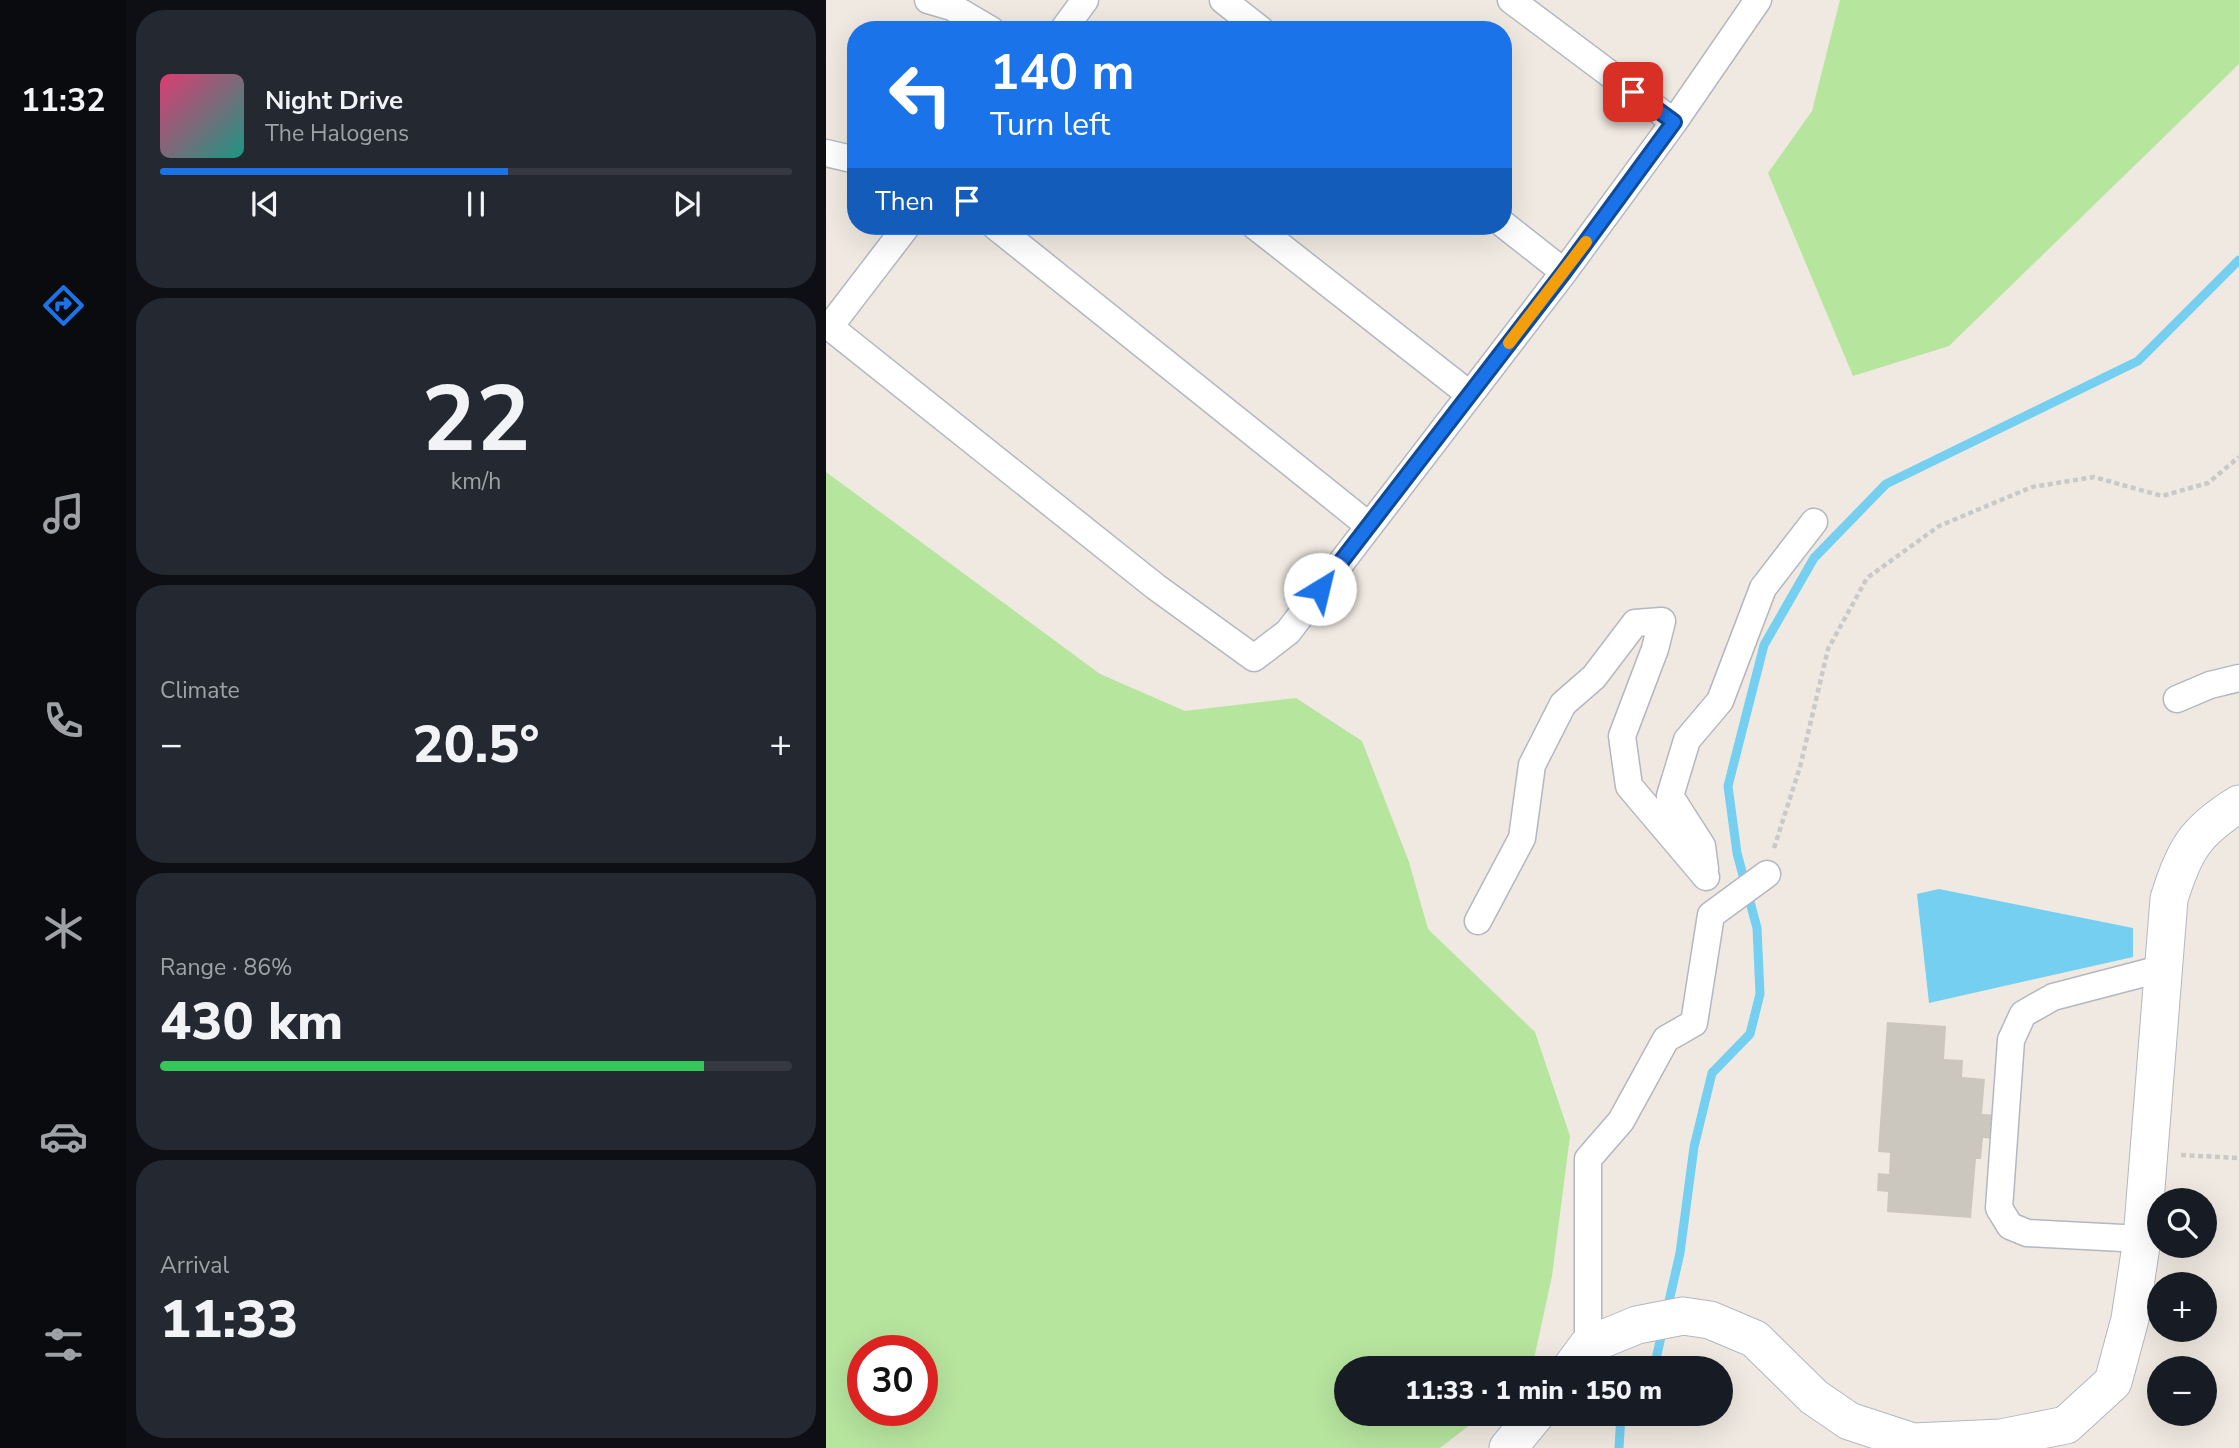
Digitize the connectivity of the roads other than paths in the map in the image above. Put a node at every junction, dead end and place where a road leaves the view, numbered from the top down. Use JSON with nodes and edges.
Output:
{"nodes":[{"id":1,"x":928,"y":0,"type":"edge"},
{"id":2,"x":1085,"y":0,"type":"edge"},
{"id":3,"x":1223,"y":0,"type":"edge"},
{"id":4,"x":1511,"y":0,"type":"edge"},
{"id":5,"x":1758,"y":0,"type":"edge"},
{"id":6,"x":976,"y":21,"type":"edge"},
{"id":7,"x":1070,"y":21,"type":"edge"},
{"id":8,"x":1250,"y":21,"type":"edge"},
{"id":9,"x":1674,"y":122,"type":"junction"},
{"id":10,"x":826,"y":153,"type":"edge"},
{"id":11,"x":847,"y":158,"type":"edge"},
{"id":12,"x":1512,"y":230,"type":"edge"},
{"id":13,"x":900,"y":235,"type":"edge"},
{"id":14,"x":1006,"y":235,"type":"edge"},
{"id":15,"x":1266,"y":235,"type":"edge"},
{"id":16,"x":1564,"y":272,"type":"junction"},
{"id":17,"x":828,"y":325,"type":"edge"},
{"id":18,"x":1469,"y":394,"type":"junction"},
{"id":19,"x":1814,"y":522,"type":"dead end"},
{"id":20,"x":1368,"y":525,"type":"junction"},
{"id":21,"x":2239,"y":678,"type":"edge"},
{"id":22,"x":2178,"y":699,"type":"dead end"},
{"id":23,"x":2239,"y":804,"type":"edge"},
{"id":24,"x":1764,"y":876,"type":"road end"},
{"id":25,"x":1706,"y":877,"type":"junction"},
{"id":26,"x":1721,"y":908,"type":"junction"},
{"id":27,"x":1478,"y":920,"type":"dead end"},
{"id":28,"x":2164,"y":968,"type":"junction"},
{"id":29,"x":2142,"y":1239,"type":"junction"},
{"id":30,"x":1580,"y":1356,"type":"edge"},
{"id":31,"x":1582,"y":1356,"type":"edge"},
{"id":32,"x":1526,"y":1426,"type":"edge"},
{"id":33,"x":1508,"y":1448,"type":"edge"}],
"edges":[{"from":1,"to":6,"type":"street"},
{"from":2,"to":7,"type":"street"},
{"from":3,"to":8,"type":"street"},
{"from":4,"to":9,"type":"street"},
{"from":5,"to":9,"type":"street"},
{"from":9,"to":16,"type":"street"},
{"from":10,"to":11,"type":"street"},
{"from":12,"to":16,"type":"street"},
{"from":13,"to":17,"type":"street"},
{"from":14,"to":20,"type":"street"},
{"from":15,"to":18,"type":"street"},
{"from":16,"to":18,"type":"street"},
{"from":17,"to":20,"type":"street"},
{"from":18,"to":20,"type":"street"},
{"from":19,"to":25,"type":"street"},
{"from":21,"to":22,"type":"street"},
{"from":23,"to":28,"type":"street"},
{"from":24,"to":26,"type":"street"},
{"from":25,"to":26,"type":"street"},
{"from":25,"to":27,"type":"street"},
{"from":26,"to":30,"type":"street"},
{"from":28,"to":29,"type":"street"},
{"from":28,"to":29,"type":"street"},
{"from":29,"to":31,"type":"street"},
{"from":32,"to":33,"type":"street"}]}
